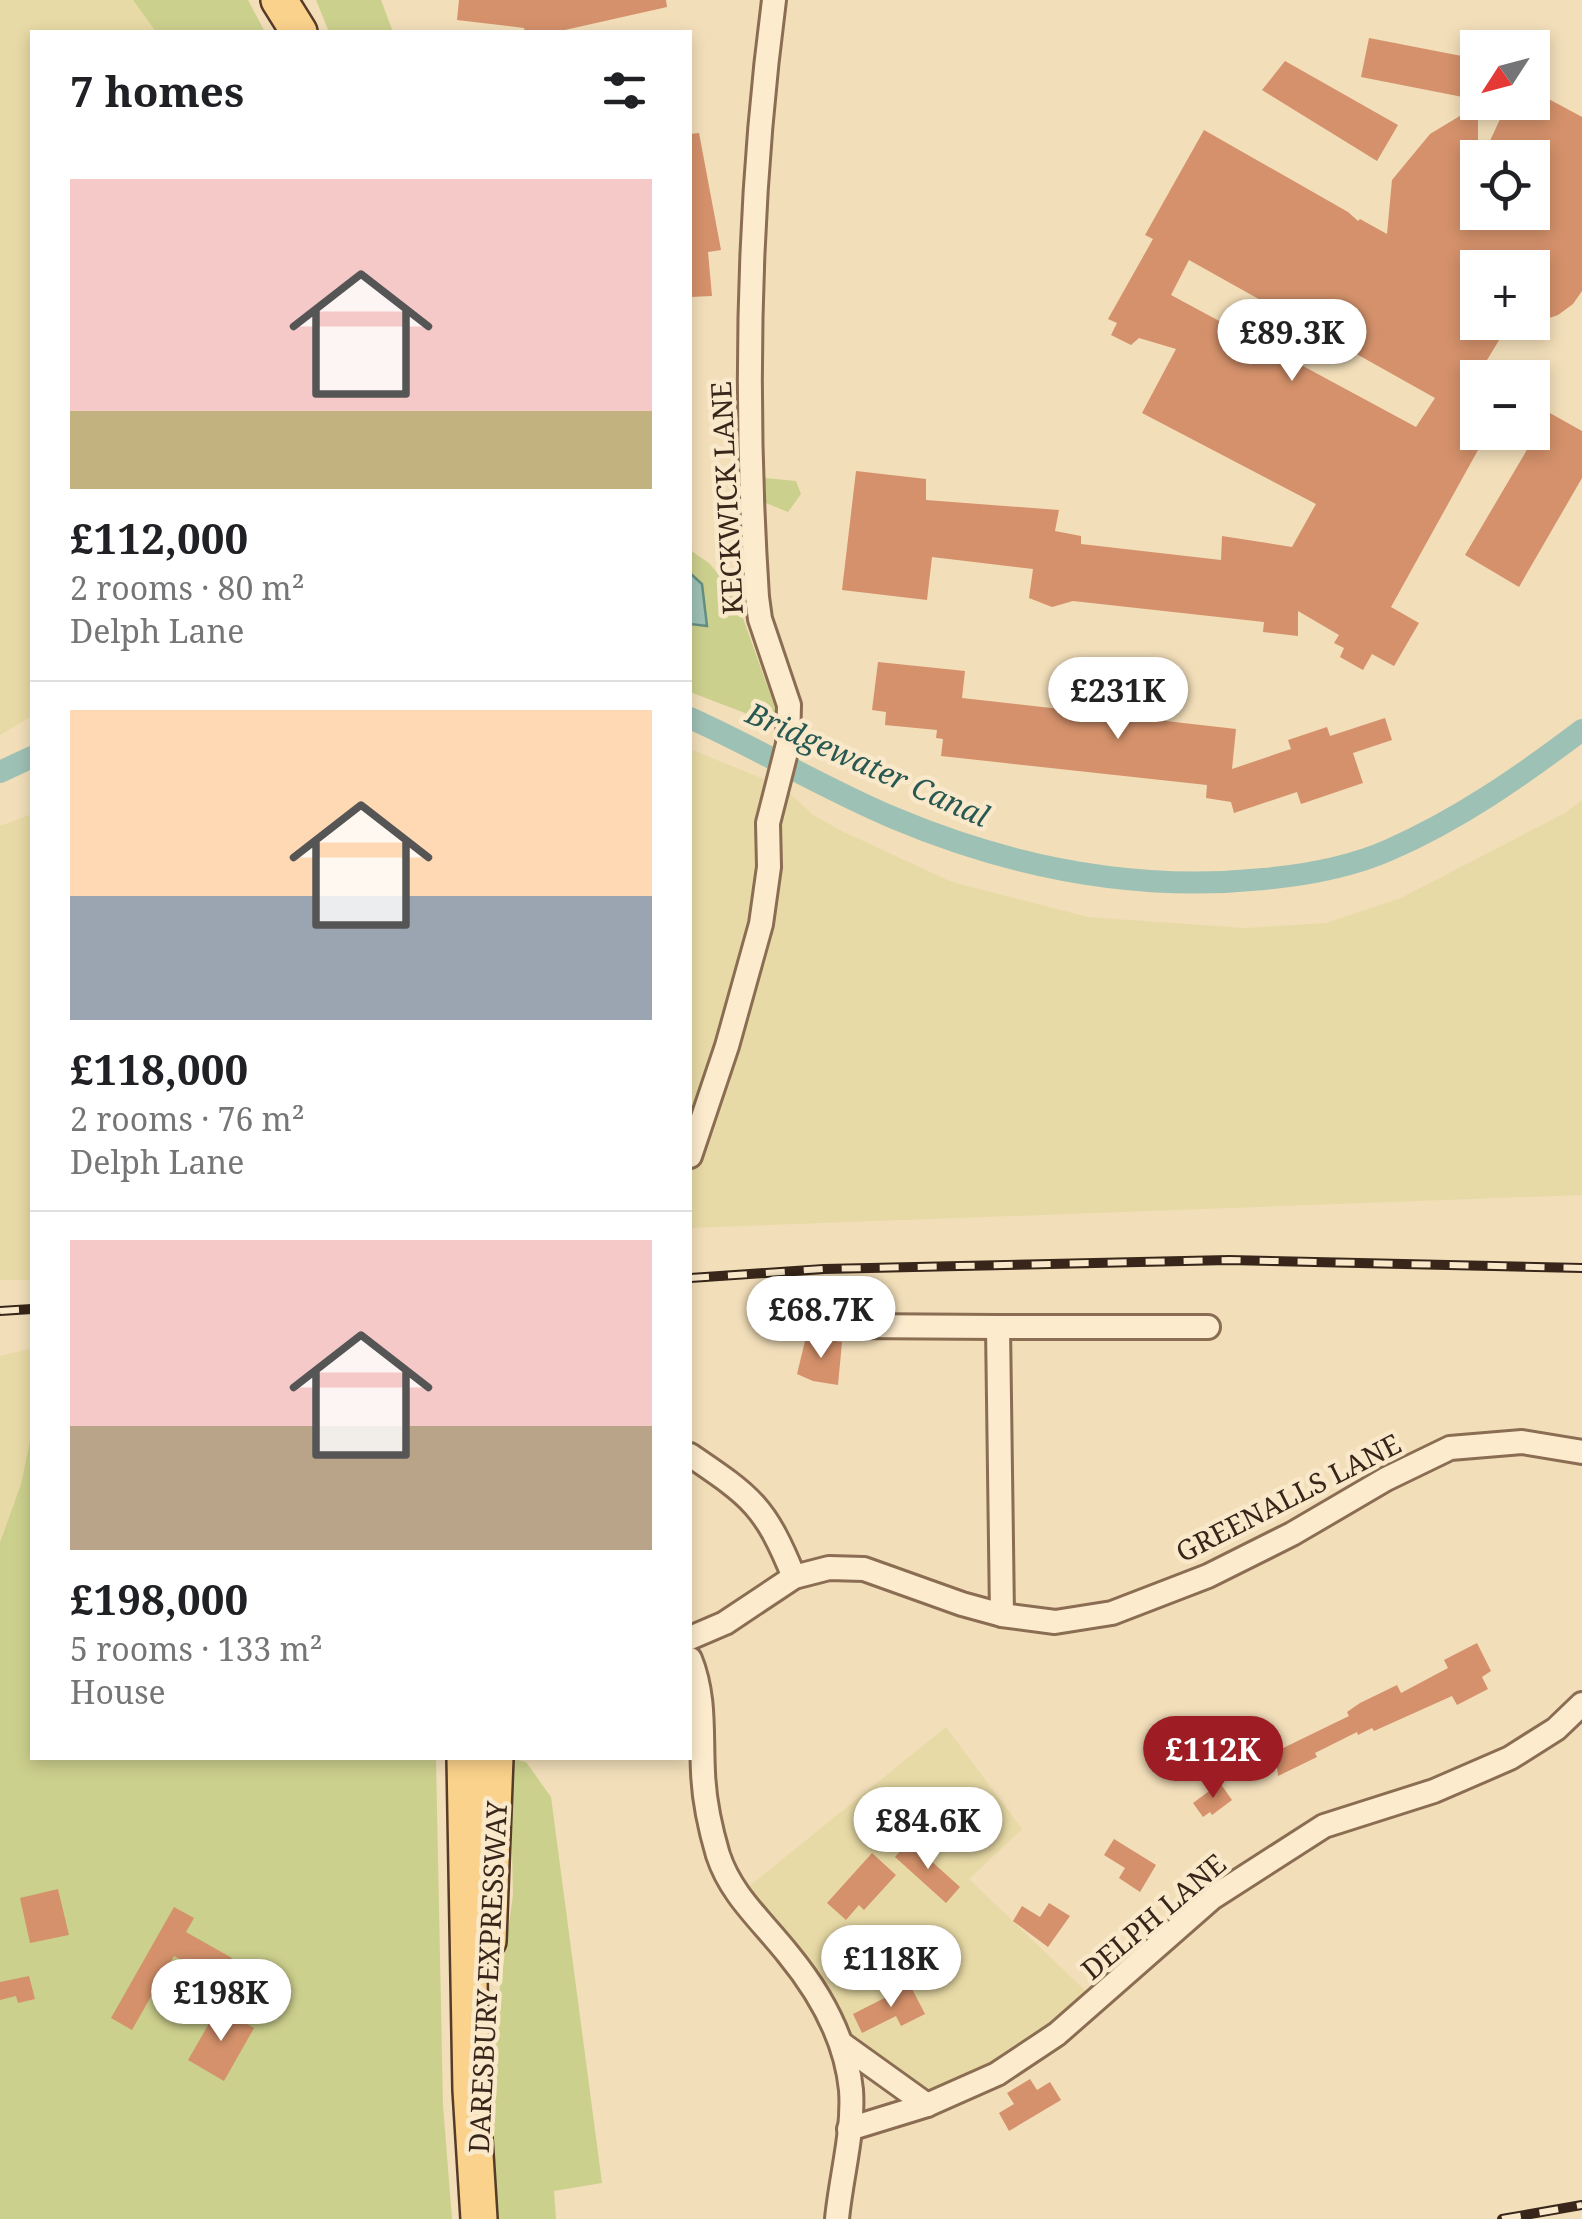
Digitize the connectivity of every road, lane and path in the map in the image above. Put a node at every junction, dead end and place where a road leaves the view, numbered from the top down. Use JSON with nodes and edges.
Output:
{"nodes":[{"id":1,"x":279,"y":0,"type":"edge"},
{"id":2,"x":293,"y":0,"type":"edge"},
{"id":3,"x":774,"y":0,"type":"edge"},
{"id":4,"x":299,"y":30,"type":"edge"},
{"id":5,"x":300,"y":30,"type":"edge"},
{"id":6,"x":692,"y":1150,"type":"edge"},
{"id":7,"x":850,"y":1326,"type":"dead end"},
{"id":8,"x":998,"y":1327,"type":"junction"},
{"id":9,"x":1208,"y":1327,"type":"dead end"},
{"id":10,"x":1582,"y":1452,"type":"edge"},
{"id":11,"x":692,"y":1456,"type":"edge"},
{"id":12,"x":794,"y":1577,"type":"junction"},
{"id":13,"x":1002,"y":1615,"type":"junction"},
{"id":14,"x":692,"y":1637,"type":"edge"},
{"id":15,"x":692,"y":1665,"type":"edge"},
{"id":16,"x":1582,"y":1704,"type":"edge"},
{"id":17,"x":480,"y":1760,"type":"edge"},
{"id":18,"x":842,"y":2044,"type":"junction"},
{"id":19,"x":927,"y":2104,"type":"junction"},
{"id":20,"x":849,"y":2129,"type":"junction"},
{"id":21,"x":478,"y":2208,"type":"edge"},
{"id":22,"x":836,"y":2219,"type":"edge"}],
"edges":[{"from":1,"to":4,"type":"main road"},
{"from":2,"to":5,"type":"main road"},
{"from":3,"to":6,"type":"street","name":"KECKWICK LANE"},
{"from":7,"to":8,"type":"street"},
{"from":8,"to":9,"type":"street"},
{"from":8,"to":13,"type":"street"},
{"from":10,"to":13,"type":"street","name":"GREENALLS LANE"},
{"from":11,"to":12,"type":"street"},
{"from":12,"to":13,"type":"street","name":"GREENALLS LANE"},
{"from":12,"to":14,"type":"street","name":"GREENALLS LANE"},
{"from":15,"to":18,"type":"street"},
{"from":16,"to":19,"type":"street","name":"DELPH LANE"},
{"from":17,"to":21,"type":"main road","name":"DARESBURY EXPRESSWAY"},
{"from":18,"to":19,"type":"street"},
{"from":18,"to":20,"type":"street"},
{"from":19,"to":20,"type":"street","name":"DELPH LANE"},
{"from":20,"to":22,"type":"street"}]}
